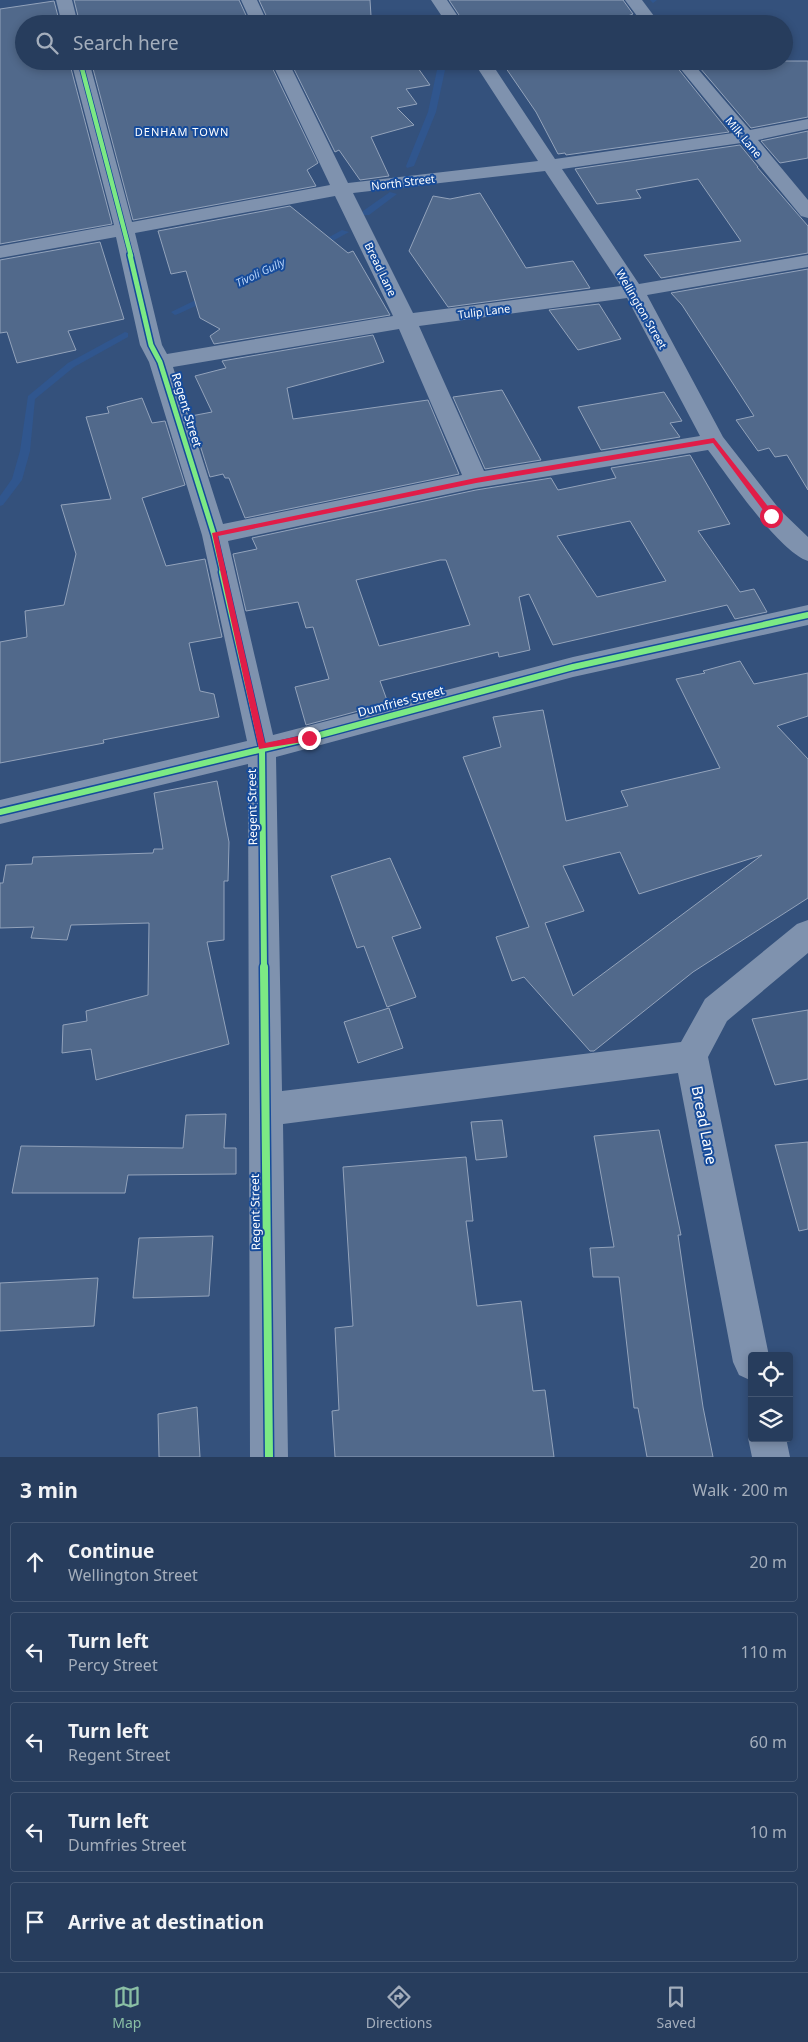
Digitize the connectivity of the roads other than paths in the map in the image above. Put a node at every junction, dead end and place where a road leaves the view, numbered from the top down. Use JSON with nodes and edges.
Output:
{"nodes":[{"id":1,"x":64,"y":0,"type":"edge"},
{"id":2,"x":249,"y":0,"type":"edge"},
{"id":3,"x":439,"y":0,"type":"edge"},
{"id":4,"x":632,"y":0,"type":"edge"},
{"id":5,"x":68,"y":15,"type":"edge"},
{"id":6,"x":256,"y":15,"type":"edge"},
{"id":7,"x":449,"y":15,"type":"edge"},
{"id":8,"x":644,"y":15,"type":"edge"},
{"id":9,"x":82,"y":70,"type":"edge"},
{"id":10,"x":283,"y":70,"type":"edge"},
{"id":11,"x":486,"y":70,"type":"edge"},
{"id":12,"x":689,"y":70,"type":"edge"},
{"id":13,"x":808,"y":124,"type":"edge"},
{"id":14,"x":744,"y":137,"type":"junction"},
{"id":15,"x":551,"y":164,"type":"junction"},
{"id":16,"x":342,"y":189,"type":"junction"},
{"id":17,"x":808,"y":212,"type":"edge"},
{"id":18,"x":126,"y":231,"type":"junction"},
{"id":19,"x":0,"y":252,"type":"edge"},
{"id":20,"x":808,"y":261,"type":"edge"},
{"id":21,"x":634,"y":291,"type":"junction"},
{"id":22,"x":406,"y":321,"type":"junction"},
{"id":23,"x":160,"y":362,"type":"junction"},
{"id":24,"x":714,"y":441,"type":"junction"},
{"id":25,"x":476,"y":480,"type":"junction"},
{"id":26,"x":214,"y":534,"type":"junction"},
{"id":27,"x":808,"y":552,"type":"edge"},
{"id":28,"x":808,"y":615,"type":"edge"},
{"id":29,"x":262,"y":747,"type":"junction"},
{"id":30,"x":0,"y":812,"type":"edge"},
{"id":31,"x":808,"y":934,"type":"edge"},
{"id":32,"x":691,"y":1056,"type":"junction"},
{"id":33,"x":266,"y":1110,"type":"junction"},
{"id":34,"x":750,"y":1352,"type":"edge"},
{"id":35,"x":768,"y":1442,"type":"edge"},
{"id":36,"x":269,"y":1457,"type":"edge"},
{"id":37,"x":771,"y":1457,"type":"edge"}],
"edges":[{"from":1,"to":5,"type":"street"},
{"from":2,"to":6,"type":"street"},
{"from":3,"to":7,"type":"street"},
{"from":4,"to":8,"type":"street"},
{"from":9,"to":18,"type":"street","name":"Regent Street"},
{"from":10,"to":16,"type":"street","name":"Bread Lane"},
{"from":11,"to":15,"type":"street","name":"Wellington Street"},
{"from":12,"to":14,"type":"street","name":"Milk Lane"},
{"from":13,"to":14,"type":"street","name":"North Street"},
{"from":14,"to":15,"type":"street","name":"North Street"},
{"from":14,"to":17,"type":"street","name":"Milk Lane"},
{"from":15,"to":16,"type":"street","name":"North Street"},
{"from":15,"to":21,"type":"street","name":"Wellington Street"},
{"from":16,"to":18,"type":"street","name":"North Street"},
{"from":16,"to":22,"type":"street","name":"Bread Lane"},
{"from":18,"to":19,"type":"street","name":"North Street"},
{"from":18,"to":23,"type":"street","name":"Regent Street"},
{"from":20,"to":21,"type":"street","name":"Tulip Lane"},
{"from":21,"to":22,"type":"street","name":"Tulip Lane"},
{"from":21,"to":24,"type":"street","name":"Wellington Street"},
{"from":22,"to":23,"type":"street","name":"Tulip Lane"},
{"from":22,"to":25,"type":"street","name":"Bread Lane"},
{"from":23,"to":26,"type":"street","name":"Regent Street"},
{"from":24,"to":25,"type":"street"},
{"from":24,"to":27,"type":"street","name":"Wellington Street"},
{"from":25,"to":26,"type":"street"},
{"from":26,"to":29,"type":"street","name":"Regent Street"},
{"from":28,"to":29,"type":"street","name":"Dumfries Street"},
{"from":29,"to":30,"type":"street","name":"Dumfries Street"},
{"from":29,"to":33,"type":"street","name":"Regent Street"},
{"from":31,"to":32,"type":"street"},
{"from":32,"to":33,"type":"street"},
{"from":32,"to":34,"type":"street","name":"Bread Lane"},
{"from":33,"to":36,"type":"street","name":"Regent Street"},
{"from":35,"to":37,"type":"street"}]}
